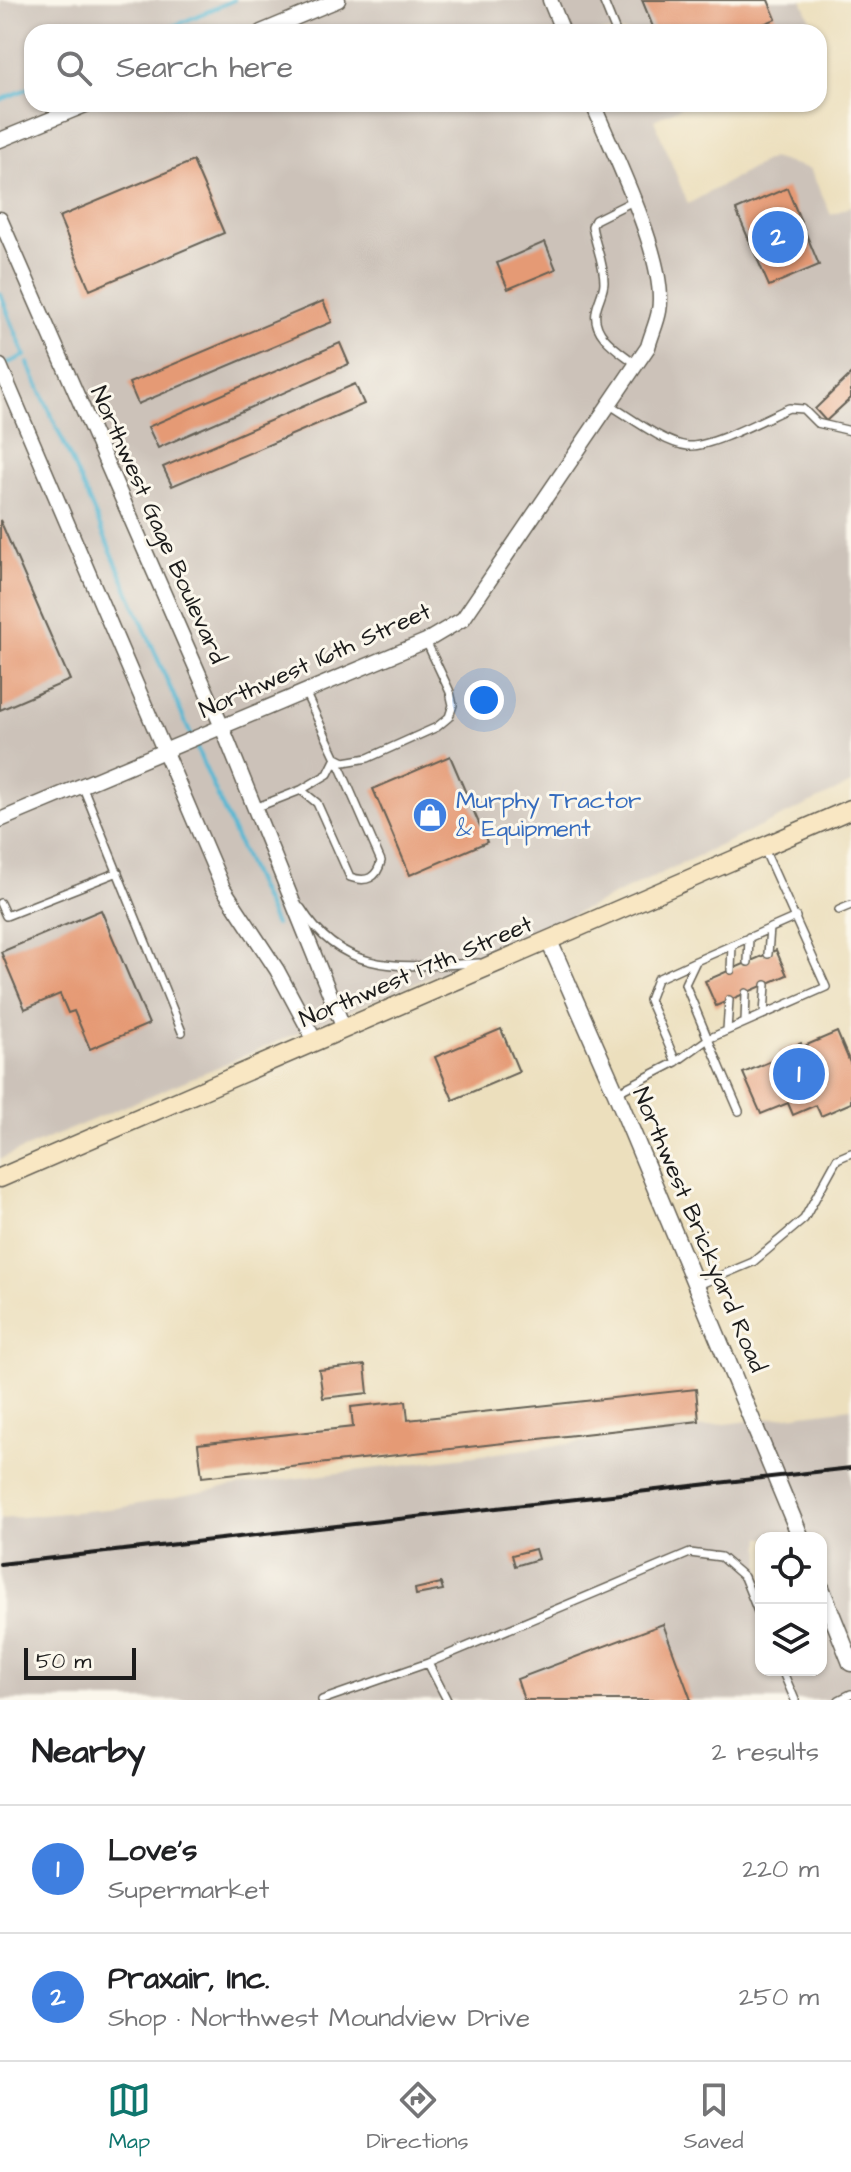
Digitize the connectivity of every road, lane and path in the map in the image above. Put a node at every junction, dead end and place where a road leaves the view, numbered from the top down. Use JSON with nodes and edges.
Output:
{"nodes":[{"id":1,"x":338,"y":0,"type":"edge"},
{"id":2,"x":550,"y":0,"type":"edge"},
{"id":3,"x":603,"y":0,"type":"edge"},
{"id":4,"x":280,"y":24,"type":"edge"},
{"id":5,"x":560,"y":24,"type":"edge"},
{"id":6,"x":613,"y":24,"type":"edge"},
{"id":7,"x":68,"y":112,"type":"edge"},
{"id":8,"x":596,"y":112,"type":"edge"},
{"id":9,"x":0,"y":140,"type":"edge"},
{"id":10,"x":633,"y":201,"type":"junction"},
{"id":11,"x":0,"y":219,"type":"edge"},
{"id":12,"x":636,"y":364,"type":"junction"},
{"id":13,"x":0,"y":366,"type":"edge"},
{"id":14,"x":610,"y":405,"type":"junction"},
{"id":15,"x":851,"y":431,"type":"edge"},
{"id":16,"x":426,"y":641,"type":"junction"},
{"id":17,"x":305,"y":692,"type":"junction"},
{"id":18,"x":222,"y":727,"type":"junction"},
{"id":19,"x":165,"y":750,"type":"junction"},
{"id":20,"x":336,"y":758,"type":"junction"},
{"id":21,"x":82,"y":785,"type":"junction"},
{"id":22,"x":301,"y":790,"type":"junction"},
{"id":23,"x":255,"y":808,"type":"junction"},
{"id":24,"x":851,"y":809,"type":"edge"},
{"id":25,"x":0,"y":820,"type":"edge"},
{"id":26,"x":764,"y":849,"type":"junction"},
{"id":27,"x":118,"y":872,"type":"junction"},
{"id":28,"x":281,"y":874,"type":"junction"},
{"id":29,"x":0,"y":903,"type":"edge"},
{"id":30,"x":851,"y":905,"type":"edge"},
{"id":31,"x":839,"y":910,"type":"dead end"},
{"id":32,"x":796,"y":917,"type":"junction"},
{"id":33,"x":770,"y":928,"type":"junction"},
{"id":34,"x":749,"y":937,"type":"junction"},
{"id":35,"x":549,"y":941,"type":"junction"},
{"id":36,"x":732,"y":945,"type":"junction"},
{"id":37,"x":768,"y":954,"type":"dead end"},
{"id":38,"x":696,"y":961,"type":"junction"},
{"id":39,"x":497,"y":962,"type":"junction"},
{"id":40,"x":748,"y":962,"type":"dead end"},
{"id":41,"x":731,"y":970,"type":"dead end"},
{"id":42,"x":766,"y":985,"type":"dead end"},
{"id":43,"x":746,"y":993,"type":"dead end"},
{"id":44,"x":729,"y":1000,"type":"dead end"},
{"id":45,"x":764,"y":1014,"type":"junction"},
{"id":46,"x":745,"y":1022,"type":"junction"},
{"id":47,"x":344,"y":1029,"type":"junction"},
{"id":48,"x":727,"y":1030,"type":"junction"},
{"id":49,"x":182,"y":1032,"type":"dead end"},
{"id":50,"x":708,"y":1039,"type":"junction"},
{"id":51,"x":315,"y":1041,"type":"junction"},
{"id":52,"x":676,"y":1062,"type":"junction"},
{"id":53,"x":616,"y":1093,"type":"junction"},
{"id":54,"x":739,"y":1111,"type":"dead end"},
{"id":55,"x":851,"y":1153,"type":"edge"},
{"id":56,"x":0,"y":1178,"type":"edge"},
{"id":57,"x":694,"y":1287,"type":"junction"},
{"id":58,"x":799,"y":1532,"type":"edge"},
{"id":59,"x":827,"y":1603,"type":"edge"},
{"id":60,"x":755,"y":1604,"type":"edge"},
{"id":61,"x":428,"y":1663,"type":"junction"},
{"id":62,"x":851,"y":1663,"type":"edge"},
{"id":63,"x":785,"y":1676,"type":"edge"},
{"id":64,"x":851,"y":1694,"type":"edge"},
{"id":65,"x":322,"y":1700,"type":"edge"},
{"id":66,"x":447,"y":1700,"type":"edge"},
{"id":67,"x":795,"y":1700,"type":"edge"},
{"id":68,"x":839,"y":1700,"type":"edge"}],
"edges":[{"from":1,"to":4,"type":"street"},
{"from":2,"to":5,"type":"street"},
{"from":3,"to":6,"type":"lane"},
{"from":7,"to":9,"type":"street"},
{"from":8,"to":10,"type":"street"},
{"from":10,"to":12,"type":"street","name":"Northwest 16th Street"},
{"from":10,"to":12,"type":"lane"},
{"from":11,"to":18,"type":"street","name":"Northwest Gage Boulevard"},
{"from":12,"to":14,"type":"street","name":"Northwest 16th Street"},
{"from":13,"to":19,"type":"street"},
{"from":14,"to":15,"type":"lane"},
{"from":14,"to":16,"type":"street","name":"Northwest 16th Street"},
{"from":16,"to":17,"type":"street","name":"Northwest 16th Street"},
{"from":16,"to":20,"type":"lane"},
{"from":17,"to":18,"type":"street","name":"Northwest 16th Street"},
{"from":17,"to":20,"type":"lane"},
{"from":18,"to":19,"type":"street","name":"Northwest 16th Street"},
{"from":18,"to":23,"type":"street","name":"Northwest Gage Boulevard"},
{"from":19,"to":21,"type":"street","name":"Northwest 16th Street"},
{"from":19,"to":51,"type":"street"},
{"from":20,"to":22,"type":"lane"},
{"from":20,"to":22,"type":"lane"},
{"from":21,"to":25,"type":"street","name":"Northwest 16th Street"},
{"from":21,"to":27,"type":"lane"},
{"from":22,"to":23,"type":"lane"},
{"from":23,"to":28,"type":"street","name":"Northwest Gage Boulevard"},
{"from":24,"to":26,"type":"main road","name":"Northwest 17th Street"},
{"from":26,"to":32,"type":"lane"},
{"from":26,"to":35,"type":"main road","name":"Northwest 17th Street"},
{"from":27,"to":29,"type":"lane"},
{"from":27,"to":49,"type":"lane"},
{"from":28,"to":39,"type":"lane"},
{"from":28,"to":47,"type":"street","name":"Northwest Gage Boulevard"},
{"from":30,"to":31,"type":"lane"},
{"from":32,"to":33,"type":"lane"},
{"from":32,"to":45,"type":"lane"},
{"from":33,"to":34,"type":"lane"},
{"from":33,"to":37,"type":"lane"},
{"from":34,"to":36,"type":"lane"},
{"from":34,"to":40,"type":"lane"},
{"from":35,"to":39,"type":"main road","name":"Northwest 17th Street"},
{"from":35,"to":53,"type":"street","name":"Northwest Brickyard Road"},
{"from":36,"to":38,"type":"lane"},
{"from":36,"to":41,"type":"lane"},
{"from":38,"to":50,"type":"lane"},
{"from":38,"to":52,"type":"lane"},
{"from":39,"to":47,"type":"main road","name":"Northwest 17th Street"},
{"from":42,"to":45,"type":"lane"},
{"from":43,"to":46,"type":"lane"},
{"from":44,"to":48,"type":"lane"},
{"from":45,"to":46,"type":"lane"},
{"from":46,"to":48,"type":"lane"},
{"from":47,"to":51,"type":"main road","name":"Northwest 17th Street"},
{"from":48,"to":50,"type":"lane"},
{"from":50,"to":52,"type":"lane"},
{"from":50,"to":54,"type":"lane"},
{"from":51,"to":56,"type":"main road","name":"Northwest 17th Street"},
{"from":52,"to":53,"type":"lane"},
{"from":53,"to":57,"type":"street","name":"Northwest Brickyard Road"},
{"from":55,"to":57,"type":"lane"},
{"from":57,"to":58,"type":"street","name":"Northwest Brickyard Road"},
{"from":59,"to":62,"type":"street"},
{"from":60,"to":61,"type":"lane"},
{"from":61,"to":65,"type":"lane"},
{"from":61,"to":66,"type":"lane"},
{"from":63,"to":67,"type":"lane"},
{"from":64,"to":68,"type":"lane"}]}
